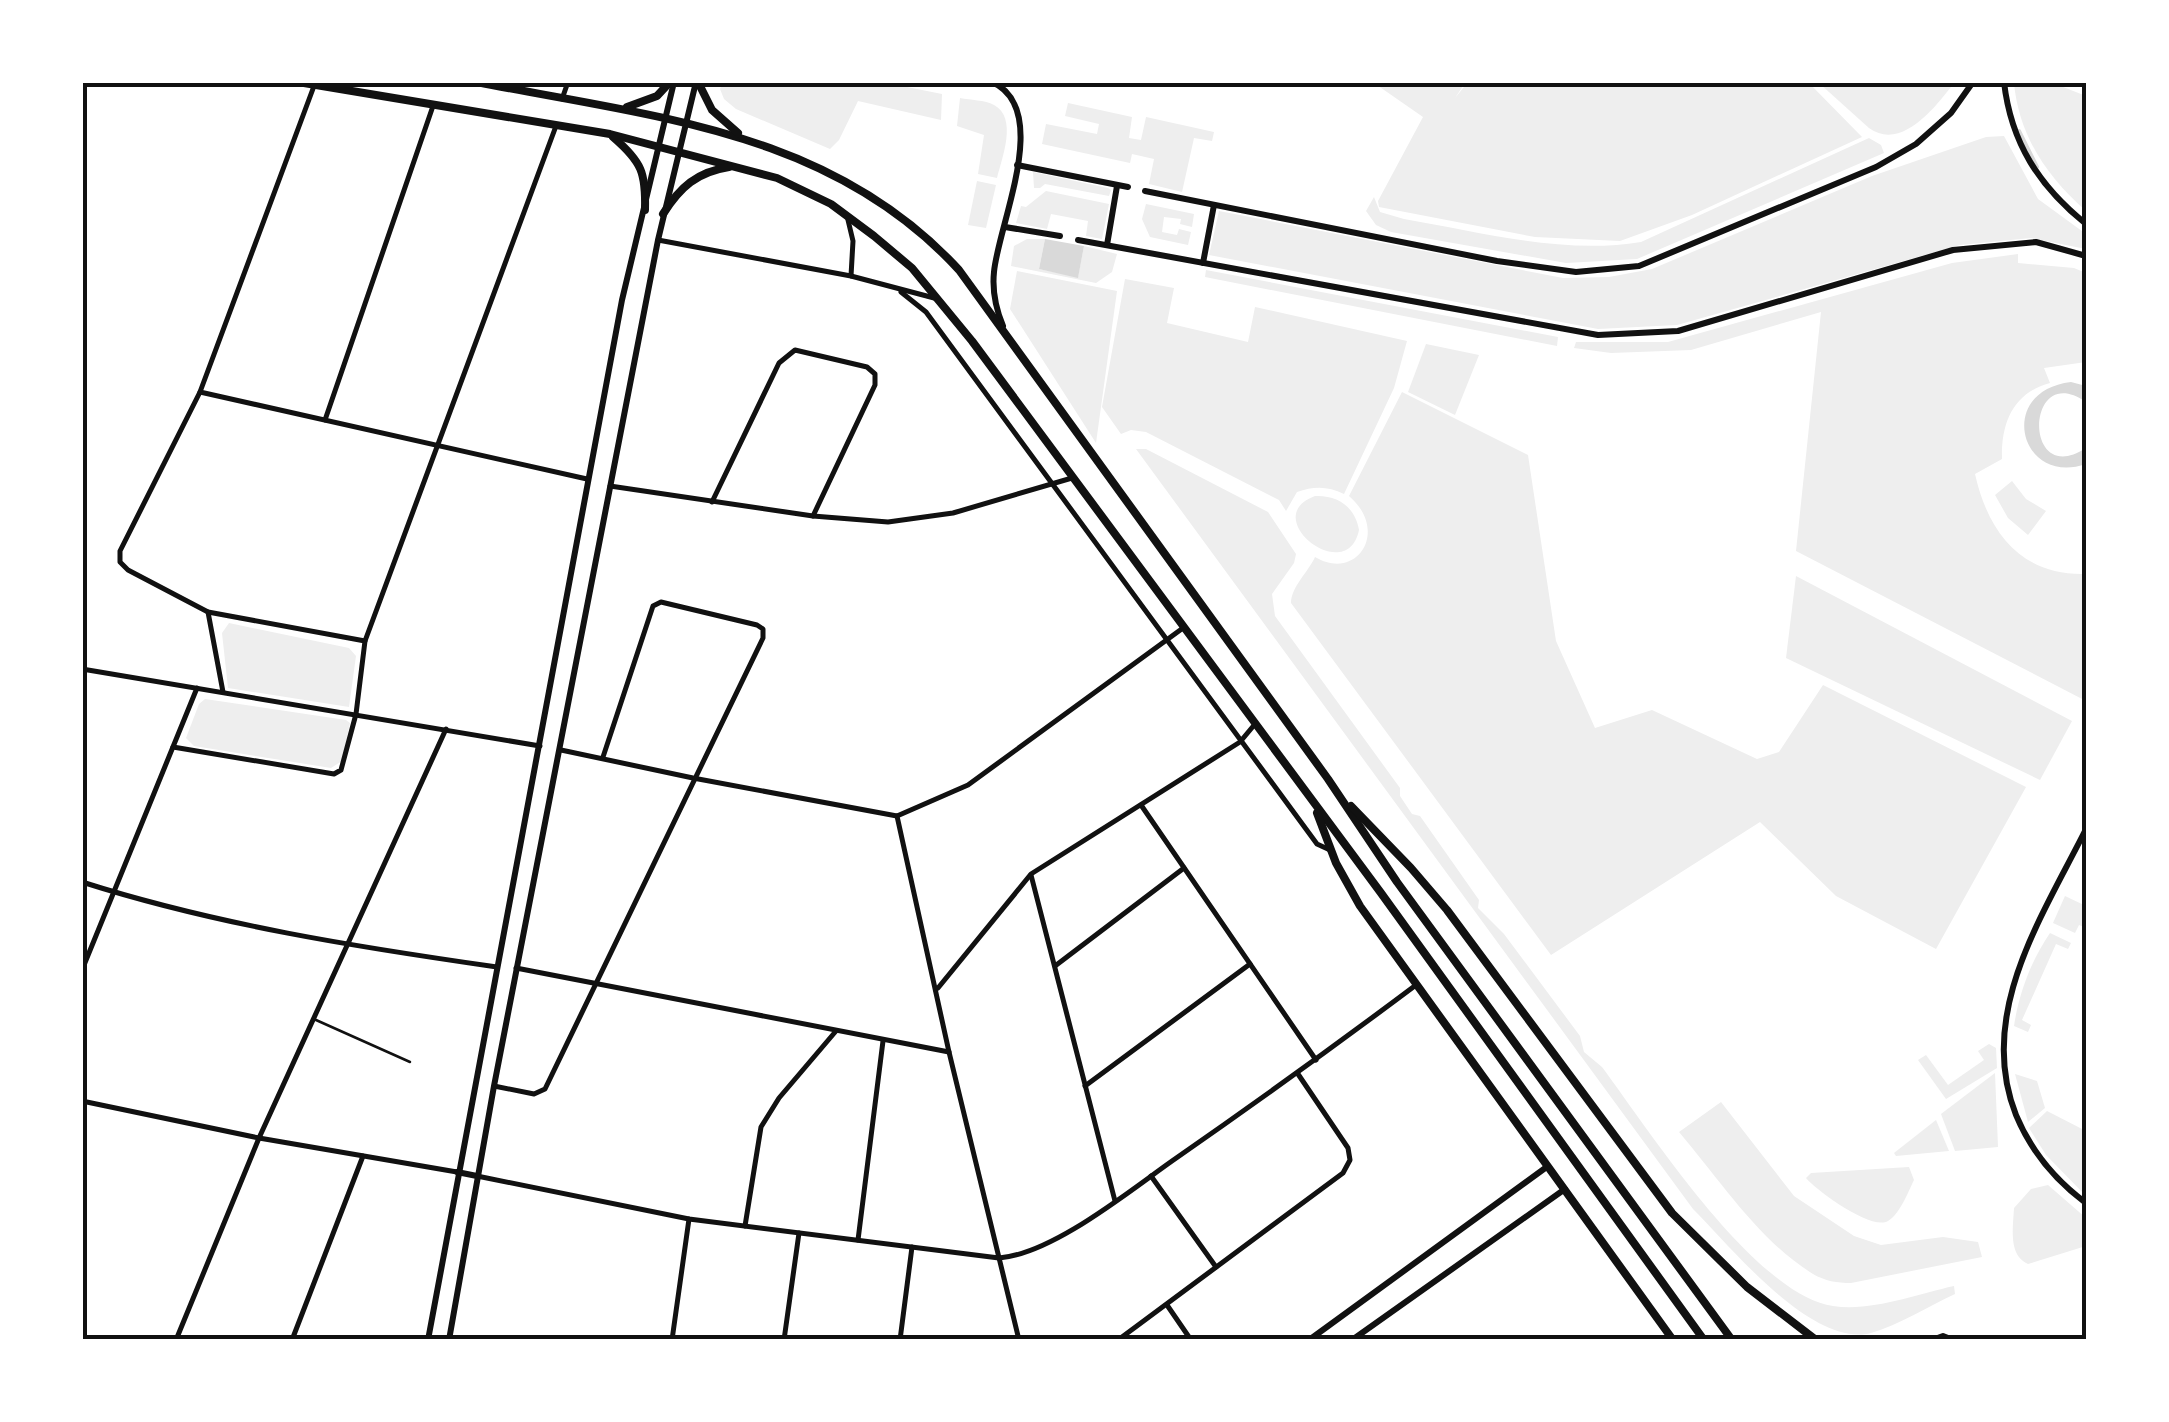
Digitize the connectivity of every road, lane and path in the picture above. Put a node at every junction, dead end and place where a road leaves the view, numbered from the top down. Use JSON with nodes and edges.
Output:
{"nodes":[{"id":1,"x":298,"y":82,"type":"edge"},
{"id":2,"x":478,"y":82,"type":"edge"},
{"id":3,"x":568,"y":82,"type":"edge"},
{"id":4,"x":672,"y":82,"type":"edge"},
{"id":5,"x":697,"y":82,"type":"edge"},
{"id":6,"x":992,"y":82,"type":"edge"},
{"id":7,"x":1973,"y":82,"type":"edge"},
{"id":8,"x":2004,"y":82,"type":"edge"},
{"id":9,"x":314,"y":86,"type":"junction"},
{"id":10,"x":562,"y":99,"type":"junction"},
{"id":11,"x":433,"y":106,"type":"junction"},
{"id":12,"x":615,"y":108,"type":"junction"},
{"id":13,"x":667,"y":118,"type":"junction"},
{"id":14,"x":688,"y":123,"type":"junction"},
{"id":15,"x":556,"y":126,"type":"junction"},
{"id":16,"x":610,"y":134,"type":"junction"},
{"id":17,"x":746,"y":138,"type":"junction"},
{"id":18,"x":661,"y":146,"type":"junction"},
{"id":19,"x":681,"y":151,"type":"junction"},
{"id":20,"x":657,"y":160,"type":"junction"},
{"id":21,"x":677,"y":165,"type":"junction"},
{"id":22,"x":1018,"y":165,"type":"junction"},
{"id":23,"x":737,"y":166,"type":"junction"},
{"id":24,"x":1117,"y":186,"type":"junction"},
{"id":25,"x":1128,"y":188,"type":"dead end"},
{"id":26,"x":1145,"y":191,"type":"dead end"},
{"id":27,"x":1214,"y":205,"type":"junction"},
{"id":28,"x":645,"y":210,"type":"junction"},
{"id":29,"x":663,"y":214,"type":"junction"},
{"id":30,"x":847,"y":214,"type":"junction"},
{"id":31,"x":2086,"y":224,"type":"edge"},
{"id":32,"x":1005,"y":226,"type":"junction"},
{"id":33,"x":1060,"y":236,"type":"dead end"},
{"id":34,"x":658,"y":240,"type":"junction"},
{"id":35,"x":1078,"y":240,"type":"dead end"},
{"id":36,"x":1107,"y":245,"type":"junction"},
{"id":37,"x":2086,"y":256,"type":"edge"},
{"id":38,"x":1204,"y":263,"type":"junction"},
{"id":39,"x":851,"y":276,"type":"junction"},
{"id":40,"x":901,"y":292,"type":"junction"},
{"id":41,"x":939,"y":300,"type":"junction"},
{"id":42,"x":1014,"y":344,"type":"junction"},
{"id":43,"x":200,"y":392,"type":"junction"},
{"id":44,"x":325,"y":420,"type":"junction"},
{"id":45,"x":438,"y":446,"type":"junction"},
{"id":46,"x":1072,"y":478,"type":"junction"},
{"id":47,"x":587,"y":479,"type":"junction"},
{"id":48,"x":1052,"y":484,"type":"junction"},
{"id":49,"x":610,"y":486,"type":"junction"},
{"id":50,"x":712,"y":502,"type":"junction"},
{"id":51,"x":812,"y":516,"type":"junction"},
{"id":52,"x":208,"y":612,"type":"junction"},
{"id":53,"x":1184,"y":628,"type":"junction"},
{"id":54,"x":365,"y":641,"type":"junction"},
{"id":55,"x":1167,"y":642,"type":"junction"},
{"id":56,"x":82,"y":669,"type":"edge"},
{"id":57,"x":197,"y":688,"type":"junction"},
{"id":58,"x":224,"y":692,"type":"junction"},
{"id":59,"x":356,"y":714,"type":"junction"},
{"id":60,"x":1254,"y":724,"type":"junction"},
{"id":61,"x":446,"y":729,"type":"junction"},
{"id":62,"x":1240,"y":742,"type":"junction"},
{"id":63,"x":540,"y":746,"type":"junction"},
{"id":64,"x":173,"y":747,"type":"junction"},
{"id":65,"x":562,"y":750,"type":"junction"},
{"id":66,"x":603,"y":757,"type":"junction"},
{"id":67,"x":692,"y":778,"type":"junction"},
{"id":68,"x":1328,"y":779,"type":"junction"},
{"id":69,"x":1308,"y":795,"type":"junction"},
{"id":70,"x":1140,"y":805,"type":"junction"},
{"id":71,"x":897,"y":816,"type":"junction"},
{"id":72,"x":2086,"y":829,"type":"edge"},
{"id":73,"x":1331,"y":850,"type":"junction"},
{"id":74,"x":1184,"y":868,"type":"junction"},
{"id":75,"x":1031,"y":874,"type":"junction"},
{"id":76,"x":82,"y":882,"type":"edge"},
{"id":77,"x":114,"y":892,"type":"junction"},
{"id":78,"x":348,"y":945,"type":"junction"},
{"id":79,"x":1250,"y":964,"type":"junction"},
{"id":80,"x":497,"y":966,"type":"junction"},
{"id":81,"x":1054,"y":966,"type":"junction"},
{"id":82,"x":516,"y":968,"type":"junction"},
{"id":83,"x":82,"y":970,"type":"edge"},
{"id":84,"x":595,"y":981,"type":"junction"},
{"id":85,"x":1416,"y":985,"type":"junction"},
{"id":86,"x":937,"y":990,"type":"junction"},
{"id":87,"x":314,"y":1020,"type":"junction"},
{"id":88,"x":836,"y":1031,"type":"junction"},
{"id":89,"x":883,"y":1041,"type":"junction"},
{"id":90,"x":949,"y":1052,"type":"junction"},
{"id":91,"x":1316,"y":1060,"type":"junction"},
{"id":92,"x":410,"y":1062,"type":"dead end"},
{"id":93,"x":1298,"y":1074,"type":"junction"},
{"id":94,"x":494,"y":1086,"type":"junction"},
{"id":95,"x":1085,"y":1086,"type":"junction"},
{"id":96,"x":82,"y":1101,"type":"edge"},
{"id":97,"x":259,"y":1138,"type":"junction"},
{"id":98,"x":363,"y":1156,"type":"junction"},
{"id":99,"x":1548,"y":1165,"type":"junction"},
{"id":100,"x":457,"y":1172,"type":"junction"},
{"id":101,"x":477,"y":1176,"type":"junction"},
{"id":102,"x":1151,"y":1176,"type":"junction"},
{"id":103,"x":1565,"y":1189,"type":"junction"},
{"id":104,"x":1114,"y":1202,"type":"junction"},
{"id":105,"x":2086,"y":1203,"type":"edge"},
{"id":106,"x":689,"y":1218,"type":"junction"},
{"id":107,"x":746,"y":1226,"type":"junction"},
{"id":108,"x":799,"y":1232,"type":"junction"},
{"id":109,"x":858,"y":1240,"type":"junction"},
{"id":110,"x":912,"y":1247,"type":"junction"},
{"id":111,"x":999,"y":1258,"type":"junction"},
{"id":112,"x":1216,"y":1268,"type":"junction"},
{"id":113,"x":1167,"y":1304,"type":"junction"},
{"id":114,"x":176,"y":1340,"type":"edge"},
{"id":115,"x":292,"y":1340,"type":"edge"},
{"id":116,"x":428,"y":1340,"type":"edge"},
{"id":117,"x":449,"y":1340,"type":"edge"},
{"id":118,"x":672,"y":1340,"type":"edge"},
{"id":119,"x":784,"y":1340,"type":"edge"},
{"id":120,"x":900,"y":1340,"type":"edge"},
{"id":121,"x":1018,"y":1340,"type":"edge"},
{"id":122,"x":1118,"y":1340,"type":"edge"},
{"id":123,"x":1191,"y":1340,"type":"edge"},
{"id":124,"x":1310,"y":1340,"type":"edge"},
{"id":125,"x":1352,"y":1340,"type":"edge"},
{"id":126,"x":1674,"y":1340,"type":"edge"},
{"id":127,"x":1704,"y":1340,"type":"edge"},
{"id":128,"x":1732,"y":1340,"type":"edge"},
{"id":129,"x":1816,"y":1340,"type":"edge"},
{"id":130,"x":1932,"y":1340,"type":"edge"},
{"id":131,"x":1952,"y":1340,"type":"edge"}],
"edges":[{"from":1,"to":9,"type":"main road"},
{"from":2,"to":10,"type":"main road"},
{"from":3,"to":10,"type":"street"},
{"from":4,"to":12,"type":"main road"},
{"from":4,"to":13,"type":"street"},
{"from":5,"to":14,"type":"street"},
{"from":5,"to":17,"type":"main road"},
{"from":6,"to":22,"type":"street"},
{"from":7,"to":27,"type":"street"},
{"from":8,"to":31,"type":"street"},
{"from":9,"to":11,"type":"main road"},
{"from":9,"to":43,"type":"street"},
{"from":10,"to":12,"type":"main road"},
{"from":11,"to":15,"type":"main road"},
{"from":11,"to":44,"type":"street"},
{"from":12,"to":13,"type":"main road"},
{"from":13,"to":14,"type":"main road"},
{"from":13,"to":18,"type":"street"},
{"from":14,"to":17,"type":"main road"},
{"from":14,"to":19,"type":"street"},
{"from":15,"to":16,"type":"main road"},
{"from":15,"to":45,"type":"street"},
{"from":16,"to":18,"type":"main road"},
{"from":16,"to":28,"type":"main road"},
{"from":17,"to":42,"type":"main road"},
{"from":18,"to":19,"type":"main road"},
{"from":18,"to":20,"type":"street"},
{"from":19,"to":21,"type":"street"},
{"from":19,"to":23,"type":"main road"},
{"from":20,"to":21,"type":"street"},
{"from":20,"to":28,"type":"street"},
{"from":21,"to":29,"type":"street"},
{"from":22,"to":24,"type":"street"},
{"from":22,"to":32,"type":"street"},
{"from":23,"to":29,"type":"main road"},
{"from":23,"to":30,"type":"main road"},
{"from":24,"to":25,"type":"street"},
{"from":24,"to":36,"type":"street"},
{"from":26,"to":27,"type":"street"},
{"from":27,"to":38,"type":"street"},
{"from":28,"to":47,"type":"street"},
{"from":29,"to":34,"type":"street"},
{"from":30,"to":39,"type":"street"},
{"from":30,"to":41,"type":"main road"},
{"from":32,"to":33,"type":"street"},
{"from":32,"to":42,"type":"street"},
{"from":34,"to":39,"type":"street"},
{"from":34,"to":49,"type":"street"},
{"from":35,"to":36,"type":"street"},
{"from":36,"to":38,"type":"street"},
{"from":37,"to":38,"type":"street"},
{"from":39,"to":40,"type":"street"},
{"from":40,"to":41,"type":"street"},
{"from":40,"to":48,"type":"street"},
{"from":41,"to":46,"type":"main road"},
{"from":42,"to":68,"type":"main road"},
{"from":43,"to":44,"type":"street"},
{"from":43,"to":52,"type":"street"},
{"from":44,"to":45,"type":"street"},
{"from":45,"to":47,"type":"street"},
{"from":45,"to":54,"type":"street"},
{"from":46,"to":48,"type":"street"},
{"from":46,"to":53,"type":"main road"},
{"from":47,"to":63,"type":"street"},
{"from":48,"to":51,"type":"street"},
{"from":48,"to":55,"type":"street"},
{"from":49,"to":50,"type":"street"},
{"from":49,"to":65,"type":"street"},
{"from":50,"to":51,"type":"street"},
{"from":50,"to":51,"type":"street"},
{"from":52,"to":54,"type":"street"},
{"from":52,"to":58,"type":"street"},
{"from":53,"to":55,"type":"street"},
{"from":53,"to":60,"type":"main road"},
{"from":54,"to":59,"type":"street"},
{"from":55,"to":62,"type":"street"},
{"from":55,"to":71,"type":"street"},
{"from":56,"to":57,"type":"street"},
{"from":57,"to":58,"type":"street"},
{"from":57,"to":64,"type":"street"},
{"from":58,"to":59,"type":"street"},
{"from":59,"to":61,"type":"street"},
{"from":59,"to":64,"type":"street"},
{"from":60,"to":62,"type":"street"},
{"from":60,"to":69,"type":"main road"},
{"from":61,"to":63,"type":"street"},
{"from":61,"to":78,"type":"street"},
{"from":62,"to":70,"type":"street"},
{"from":62,"to":73,"type":"street"},
{"from":63,"to":80,"type":"street"},
{"from":64,"to":77,"type":"street"},
{"from":65,"to":66,"type":"street"},
{"from":65,"to":82,"type":"street"},
{"from":66,"to":67,"type":"street"},
{"from":66,"to":67,"type":"street"},
{"from":67,"to":71,"type":"street"},
{"from":67,"to":84,"type":"street"},
{"from":68,"to":128,"type":"main road"},
{"from":68,"to":129,"type":"main road"},
{"from":69,"to":73,"type":"main road"},
{"from":69,"to":127,"type":"main road"},
{"from":70,"to":74,"type":"street"},
{"from":70,"to":75,"type":"street"},
{"from":71,"to":86,"type":"street"},
{"from":72,"to":105,"type":"street"},
{"from":73,"to":85,"type":"main road"},
{"from":74,"to":79,"type":"street"},
{"from":74,"to":81,"type":"street"},
{"from":75,"to":81,"type":"street"},
{"from":75,"to":86,"type":"street"},
{"from":76,"to":77,"type":"street"},
{"from":77,"to":78,"type":"street"},
{"from":77,"to":83,"type":"street"},
{"from":78,"to":80,"type":"street"},
{"from":78,"to":87,"type":"street"},
{"from":79,"to":91,"type":"street"},
{"from":79,"to":95,"type":"street"},
{"from":80,"to":100,"type":"street"},
{"from":81,"to":95,"type":"street"},
{"from":82,"to":84,"type":"street"},
{"from":82,"to":94,"type":"street"},
{"from":84,"to":88,"type":"street"},
{"from":84,"to":94,"type":"street"},
{"from":85,"to":91,"type":"street"},
{"from":85,"to":99,"type":"main road"},
{"from":86,"to":90,"type":"street"},
{"from":87,"to":92,"type":"lane"},
{"from":87,"to":97,"type":"street"},
{"from":88,"to":89,"type":"street"},
{"from":88,"to":107,"type":"street"},
{"from":89,"to":90,"type":"street"},
{"from":89,"to":109,"type":"street"},
{"from":90,"to":111,"type":"street"},
{"from":91,"to":93,"type":"street"},
{"from":93,"to":102,"type":"street"},
{"from":93,"to":112,"type":"street"},
{"from":94,"to":101,"type":"street"},
{"from":95,"to":104,"type":"street"},
{"from":96,"to":97,"type":"street"},
{"from":97,"to":98,"type":"street"},
{"from":97,"to":114,"type":"street"},
{"from":98,"to":100,"type":"street"},
{"from":98,"to":115,"type":"street"},
{"from":99,"to":103,"type":"main road"},
{"from":99,"to":124,"type":"street"},
{"from":100,"to":101,"type":"street"},
{"from":100,"to":116,"type":"street"},
{"from":101,"to":106,"type":"street"},
{"from":101,"to":117,"type":"street"},
{"from":102,"to":104,"type":"street"},
{"from":102,"to":112,"type":"street"},
{"from":103,"to":125,"type":"street"},
{"from":103,"to":126,"type":"main road"},
{"from":104,"to":111,"type":"street"},
{"from":106,"to":107,"type":"street"},
{"from":106,"to":118,"type":"street"},
{"from":107,"to":108,"type":"street"},
{"from":108,"to":109,"type":"street"},
{"from":108,"to":119,"type":"street"},
{"from":109,"to":110,"type":"street"},
{"from":110,"to":111,"type":"street"},
{"from":110,"to":120,"type":"street"},
{"from":111,"to":121,"type":"street"},
{"from":112,"to":113,"type":"street"},
{"from":113,"to":122,"type":"street"},
{"from":113,"to":123,"type":"street"},
{"from":130,"to":131,"type":"street"}]}
